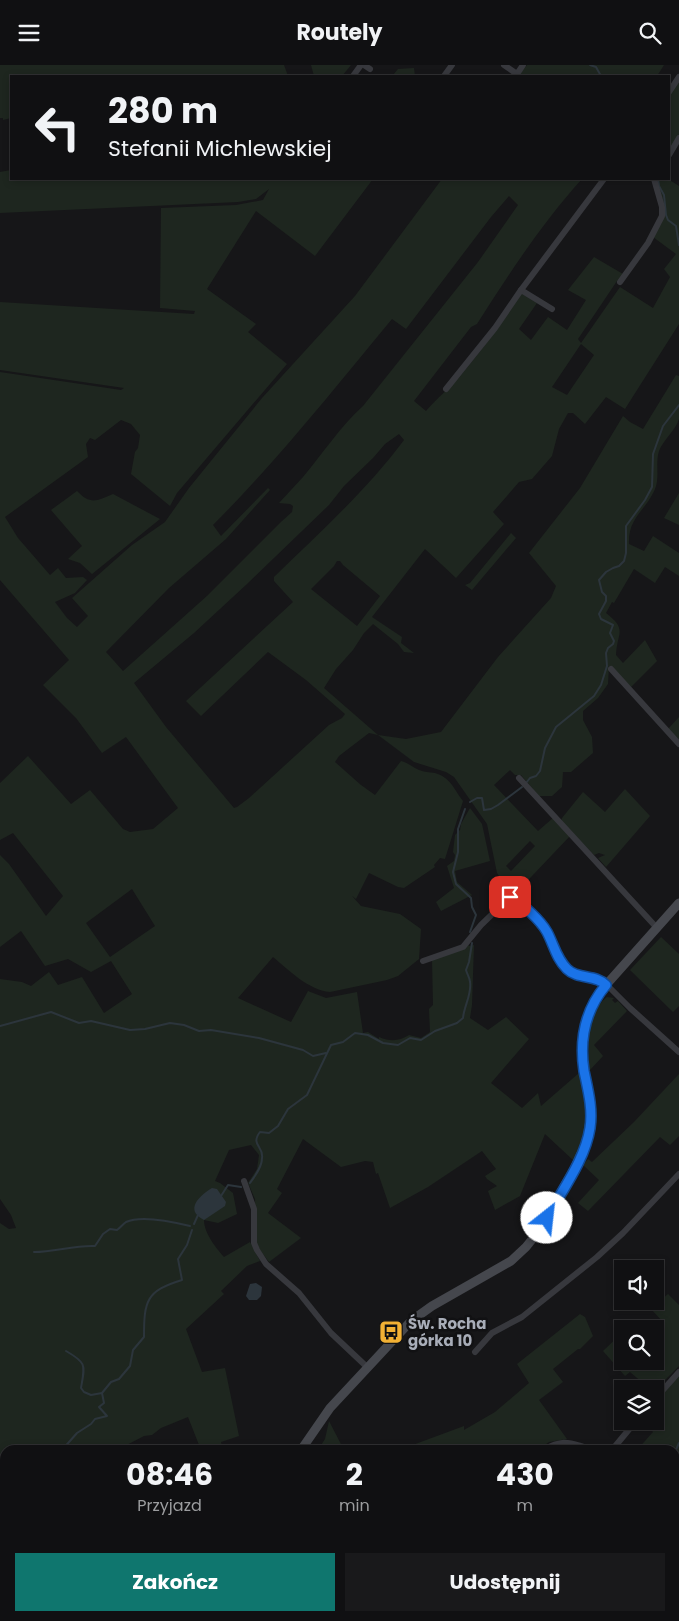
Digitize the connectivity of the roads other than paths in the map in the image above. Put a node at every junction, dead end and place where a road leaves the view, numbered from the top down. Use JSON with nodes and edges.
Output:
{"nodes":[{"id":1,"x":504,"y":65,"type":"edge"},
{"id":2,"x":523,"y":65,"type":"edge"},
{"id":3,"x":365,"y":67,"type":"edge"},
{"id":4,"x":354,"y":75,"type":"edge"},
{"id":5,"x":679,"y":77,"type":"edge"},
{"id":6,"x":670,"y":90,"type":"edge"},
{"id":7,"x":679,"y":138,"type":"edge"},
{"id":8,"x":670,"y":153,"type":"edge"},
{"id":9,"x":603,"y":180,"type":"edge"},
{"id":10,"x":654,"y":180,"type":"edge"},
{"id":11,"x":620,"y":282,"type":"dead end"},
{"id":12,"x":521,"y":290,"type":"junction"},
{"id":13,"x":552,"y":309,"type":"dead end"},
{"id":14,"x":446,"y":389,"type":"dead end"},
{"id":15,"x":611,"y":669,"type":"dead end"},
{"id":16,"x":679,"y":744,"type":"edge"},
{"id":17,"x":519,"y":778,"type":"dead end"},
{"id":18,"x":679,"y":903,"type":"edge"},
{"id":19,"x":657,"y":928,"type":"junction"},
{"id":20,"x":423,"y":961,"type":"dead end"},
{"id":21,"x":606,"y":985,"type":"junction"},
{"id":22,"x":679,"y":1052,"type":"edge"},
{"id":23,"x":679,"y":1174,"type":"edge"},
{"id":24,"x":244,"y":1181,"type":"dead end"},
{"id":25,"x":474,"y":1352,"type":"dead end"},
{"id":26,"x":367,"y":1367,"type":"junction"},
{"id":27,"x":679,"y":1371,"type":"edge"},
{"id":28,"x":664,"y":1388,"type":"edge"},
{"id":29,"x":629,"y":1430,"type":"edge"},
{"id":30,"x":304,"y":1445,"type":"edge"},
{"id":31,"x":553,"y":1445,"type":"edge"},
{"id":32,"x":578,"y":1445,"type":"edge"},
{"id":33,"x":616,"y":1445,"type":"edge"}],
"edges":[{"from":1,"to":2,"type":"street"},
{"from":3,"to":4,"type":"street"},
{"from":5,"to":6,"type":"street"},
{"from":7,"to":8,"type":"street"},
{"from":9,"to":12,"type":"street"},
{"from":10,"to":11,"type":"street"},
{"from":12,"to":13,"type":"street"},
{"from":12,"to":14,"type":"street"},
{"from":15,"to":16,"type":"street"},
{"from":17,"to":19,"type":"street"},
{"from":18,"to":19,"type":"street"},
{"from":19,"to":21,"type":"street"},
{"from":20,"to":21,"type":"street"},
{"from":21,"to":22,"type":"street"},
{"from":21,"to":26,"type":"street"},
{"from":23,"to":25,"type":"street"},
{"from":24,"to":26,"type":"street"},
{"from":26,"to":30,"type":"street"},
{"from":27,"to":28,"type":"street"},
{"from":29,"to":33,"type":"street"},
{"from":31,"to":32,"type":"street"}]}
